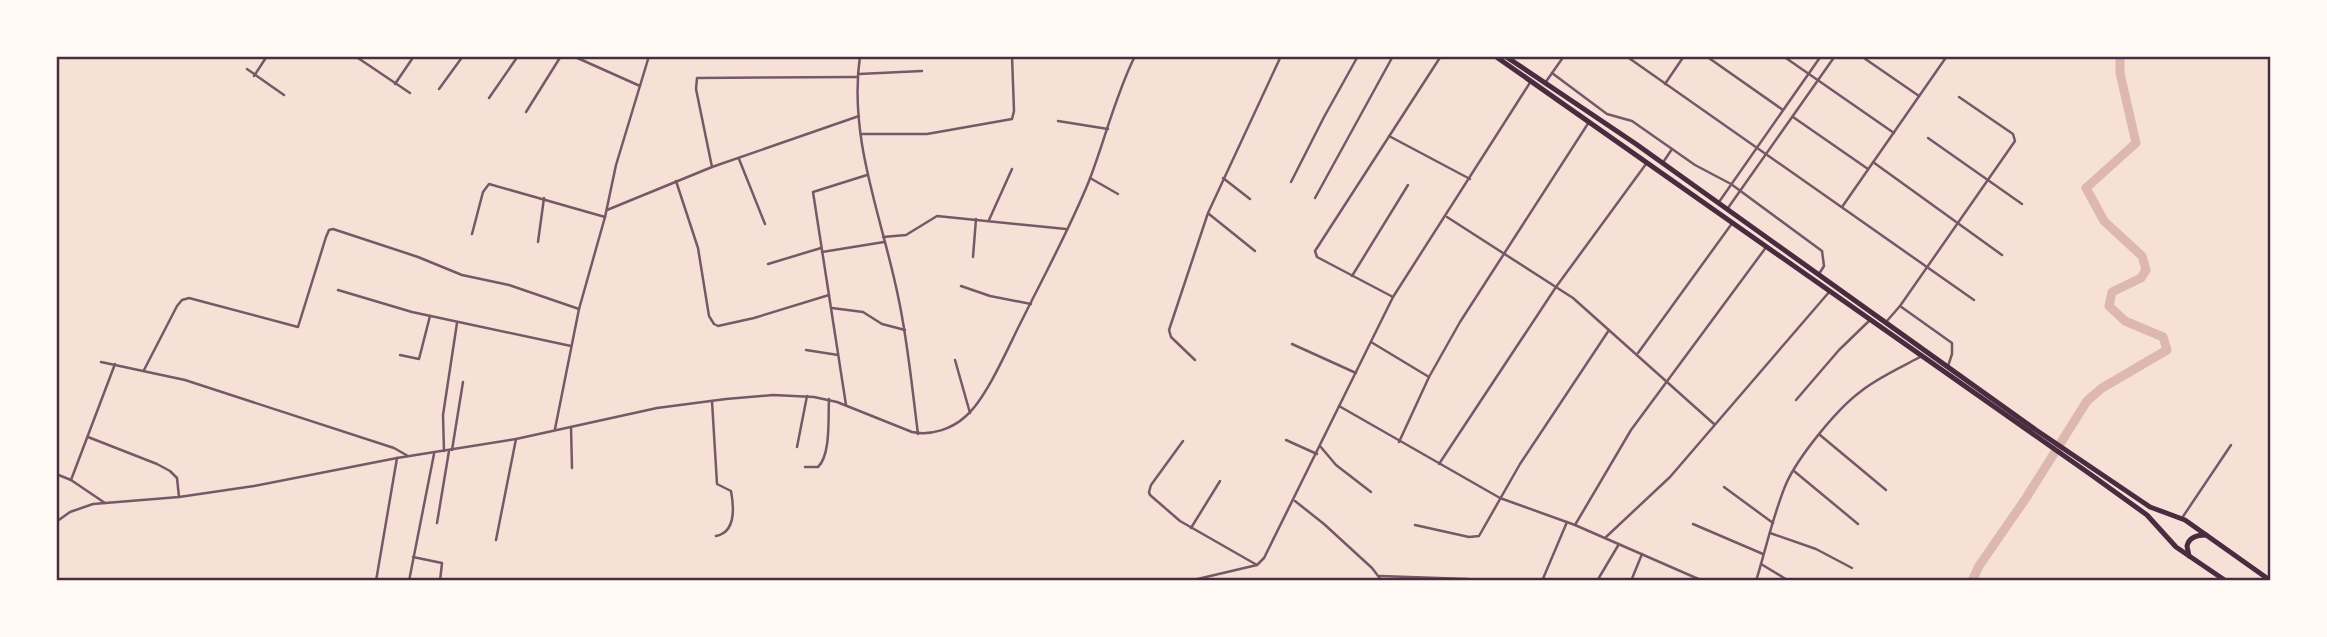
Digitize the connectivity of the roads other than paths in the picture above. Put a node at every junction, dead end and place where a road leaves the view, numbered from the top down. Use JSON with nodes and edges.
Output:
{"nodes":[{"id":1,"x":267,"y":56,"type":"edge"},
{"id":2,"x":355,"y":56,"type":"edge"},
{"id":3,"x":414,"y":56,"type":"edge"},
{"id":4,"x":463,"y":56,"type":"edge"},
{"id":5,"x":517,"y":56,"type":"edge"},
{"id":6,"x":561,"y":56,"type":"edge"},
{"id":7,"x":573,"y":56,"type":"edge"},
{"id":8,"x":649,"y":56,"type":"edge"},
{"id":9,"x":860,"y":56,"type":"edge"},
{"id":10,"x":1012,"y":56,"type":"edge"},
{"id":11,"x":1135,"y":56,"type":"edge"},
{"id":12,"x":1281,"y":56,"type":"edge"},
{"id":13,"x":1358,"y":56,"type":"edge"},
{"id":14,"x":1393,"y":56,"type":"edge"},
{"id":15,"x":1441,"y":56,"type":"edge"},
{"id":16,"x":1495,"y":56,"type":"edge"},
{"id":17,"x":1505,"y":56,"type":"edge"},
{"id":18,"x":1564,"y":56,"type":"edge"},
{"id":19,"x":1626,"y":56,"type":"edge"},
{"id":20,"x":1684,"y":56,"type":"edge"},
{"id":21,"x":1706,"y":56,"type":"edge"},
{"id":22,"x":1783,"y":56,"type":"edge"},
{"id":23,"x":1821,"y":56,"type":"edge"},
{"id":24,"x":1835,"y":56,"type":"edge"},
{"id":25,"x":1861,"y":56,"type":"edge"},
{"id":26,"x":1940,"y":56,"type":"edge"},
{"id":27,"x":1946,"y":58,"type":"edge"},
{"id":28,"x":247,"y":69,"type":"dead end"},
{"id":29,"x":922,"y":71,"type":"dead end"},
{"id":30,"x":1552,"y":73,"type":"junction"},
{"id":31,"x":1809,"y":74,"type":"junction"},
{"id":32,"x":254,"y":76,"type":"junction"},
{"id":33,"x":857,"y":76,"type":"junction"},
{"id":34,"x":1818,"y":80,"type":"junction"},
{"id":35,"x":1531,"y":81,"type":"junction"},
{"id":36,"x":1545,"y":83,"type":"junction"},
{"id":37,"x":395,"y":84,"type":"junction"},
{"id":38,"x":1665,"y":84,"type":"junction"},
{"id":39,"x":640,"y":86,"type":"junction"},
{"id":40,"x":439,"y":89,"type":"dead end"},
{"id":41,"x":410,"y":93,"type":"dead end"},
{"id":42,"x":284,"y":95,"type":"dead end"},
{"id":43,"x":1919,"y":96,"type":"junction"},
{"id":44,"x":1959,"y":97,"type":"dead end"},
{"id":45,"x":489,"y":99,"type":"dead end"},
{"id":46,"x":1783,"y":110,"type":"junction"},
{"id":47,"x":526,"y":112,"type":"dead end"},
{"id":48,"x":859,"y":116,"type":"junction"},
{"id":49,"x":1792,"y":117,"type":"junction"},
{"id":50,"x":1058,"y":121,"type":"dead end"},
{"id":51,"x":1589,"y":122,"type":"junction"},
{"id":52,"x":1108,"y":130,"type":"junction"},
{"id":53,"x":1894,"y":133,"type":"junction"},
{"id":54,"x":861,"y":134,"type":"junction"},
{"id":55,"x":1389,"y":136,"type":"junction"},
{"id":56,"x":1928,"y":138,"type":"dead end"},
{"id":57,"x":1636,"y":144,"type":"junction"},
{"id":58,"x":1757,"y":148,"type":"junction"},
{"id":59,"x":1672,"y":149,"type":"junction"},
{"id":60,"x":1629,"y":152,"type":"junction"},
{"id":61,"x":1766,"y":154,"type":"junction"},
{"id":62,"x":739,"y":159,"type":"junction"},
{"id":63,"x":1873,"y":162,"type":"junction"},
{"id":64,"x":1646,"y":164,"type":"junction"},
{"id":65,"x":1662,"y":164,"type":"junction"},
{"id":66,"x":712,"y":167,"type":"junction"},
{"id":67,"x":1012,"y":169,"type":"dead end"},
{"id":68,"x":1868,"y":169,"type":"junction"},
{"id":69,"x":867,"y":175,"type":"junction"},
{"id":70,"x":1090,"y":178,"type":"junction"},
{"id":71,"x":1223,"y":178,"type":"junction"},
{"id":72,"x":1470,"y":179,"type":"junction"},
{"id":73,"x":1987,"y":180,"type":"junction"},
{"id":74,"x":677,"y":181,"type":"junction"},
{"id":75,"x":1290,"y":182,"type":"dead end"},
{"id":76,"x":1689,"y":183,"type":"junction"},
{"id":77,"x":1408,"y":184,"type":"dead end"},
{"id":78,"x":1731,"y":184,"type":"junction"},
{"id":79,"x":1683,"y":190,"type":"junction"},
{"id":80,"x":1740,"y":191,"type":"junction"},
{"id":81,"x":1118,"y":194,"type":"dead end"},
{"id":82,"x":544,"y":198,"type":"junction"},
{"id":83,"x":1315,"y":198,"type":"dead end"},
{"id":84,"x":1250,"y":199,"type":"dead end"},
{"id":85,"x":1717,"y":204,"type":"junction"},
{"id":86,"x":2022,"y":204,"type":"dead end"},
{"id":87,"x":1842,"y":207,"type":"junction"},
{"id":88,"x":607,"y":210,"type":"junction"},
{"id":89,"x":1726,"y":211,"type":"junction"},
{"id":90,"x":1208,"y":213,"type":"junction"},
{"id":91,"x":1446,"y":216,"type":"junction"},
{"id":92,"x":606,"y":217,"type":"junction"},
{"id":93,"x":976,"y":219,"type":"junction"},
{"id":94,"x":989,"y":220,"type":"junction"},
{"id":95,"x":1732,"y":222,"type":"junction"},
{"id":96,"x":1956,"y":223,"type":"junction"},
{"id":97,"x":765,"y":224,"type":"dead end"},
{"id":98,"x":1066,"y":229,"type":"junction"},
{"id":99,"x":472,"y":234,"type":"dead end"},
{"id":100,"x":884,"y":239,"type":"junction"},
{"id":101,"x":538,"y":242,"type":"dead end"},
{"id":102,"x":1767,"y":246,"type":"junction"},
{"id":103,"x":822,"y":250,"type":"junction"},
{"id":104,"x":1255,"y":251,"type":"dead end"},
{"id":105,"x":1502,"y":254,"type":"junction"},
{"id":106,"x":2003,"y":255,"type":"dead end"},
{"id":107,"x":973,"y":257,"type":"dead end"},
{"id":108,"x":768,"y":264,"type":"dead end"},
{"id":109,"x":1927,"y":268,"type":"junction"},
{"id":110,"x":1818,"y":275,"type":"junction"},
{"id":111,"x":1352,"y":276,"type":"junction"},
{"id":112,"x":961,"y":286,"type":"dead end"},
{"id":113,"x":1556,"y":287,"type":"junction"},
{"id":114,"x":338,"y":290,"type":"dead end"},
{"id":115,"x":1830,"y":291,"type":"junction"},
{"id":116,"x":829,"y":295,"type":"junction"},
{"id":117,"x":1393,"y":297,"type":"junction"},
{"id":118,"x":1974,"y":300,"type":"dead end"},
{"id":119,"x":1031,"y":304,"type":"junction"},
{"id":120,"x":1900,"y":306,"type":"junction"},
{"id":121,"x":831,"y":308,"type":"junction"},
{"id":122,"x":579,"y":309,"type":"junction"},
{"id":123,"x":430,"y":316,"type":"junction"},
{"id":124,"x":1870,"y":320,"type":"junction"},
{"id":125,"x":1886,"y":322,"type":"junction"},
{"id":126,"x":457,"y":323,"type":"junction"},
{"id":127,"x":905,"y":330,"type":"junction"},
{"id":128,"x":1609,"y":330,"type":"junction"},
{"id":129,"x":1371,"y":342,"type":"junction"},
{"id":130,"x":1292,"y":344,"type":"dead end"},
{"id":131,"x":571,"y":346,"type":"junction"},
{"id":132,"x":806,"y":350,"type":"dead end"},
{"id":133,"x":1637,"y":354,"type":"junction"},
{"id":134,"x":400,"y":355,"type":"dead end"},
{"id":135,"x":838,"y":355,"type":"junction"},
{"id":136,"x":1923,"y":355,"type":"junction"},
{"id":137,"x":955,"y":360,"type":"dead end"},
{"id":138,"x":1195,"y":360,"type":"dead end"},
{"id":139,"x":101,"y":362,"type":"dead end"},
{"id":140,"x":116,"y":364,"type":"junction"},
{"id":141,"x":1948,"y":366,"type":"junction"},
{"id":142,"x":144,"y":370,"type":"junction"},
{"id":143,"x":1356,"y":373,"type":"junction"},
{"id":144,"x":1429,"y":377,"type":"junction"},
{"id":145,"x":1667,"y":381,"type":"junction"},
{"id":146,"x":463,"y":382,"type":"dead end"},
{"id":147,"x":807,"y":396,"type":"junction"},
{"id":148,"x":829,"y":400,"type":"junction"},
{"id":149,"x":1796,"y":400,"type":"dead end"},
{"id":150,"x":712,"y":401,"type":"junction"},
{"id":151,"x":846,"y":405,"type":"junction"},
{"id":152,"x":1339,"y":406,"type":"junction"},
{"id":153,"x":970,"y":413,"type":"junction"},
{"id":154,"x":1714,"y":424,"type":"junction"},
{"id":155,"x":571,"y":427,"type":"junction"},
{"id":156,"x":555,"y":430,"type":"junction"},
{"id":157,"x":918,"y":433,"type":"junction"},
{"id":158,"x":2035,"y":433,"type":"junction"},
{"id":159,"x":1820,"y":435,"type":"junction"},
{"id":160,"x":88,"y":437,"type":"junction"},
{"id":161,"x":516,"y":439,"type":"junction"},
{"id":162,"x":1286,"y":440,"type":"dead end"},
{"id":163,"x":1183,"y":441,"type":"dead end"},
{"id":164,"x":1399,"y":442,"type":"junction"},
{"id":165,"x":2231,"y":445,"type":"dead end"},
{"id":166,"x":1320,"y":446,"type":"junction"},
{"id":167,"x":797,"y":447,"type":"dead end"},
{"id":168,"x":448,"y":451,"type":"junction"},
{"id":169,"x":434,"y":453,"type":"junction"},
{"id":170,"x":1317,"y":454,"type":"junction"},
{"id":171,"x":408,"y":456,"type":"junction"},
{"id":172,"x":397,"y":458,"type":"junction"},
{"id":173,"x":1439,"y":465,"type":"junction"},
{"id":174,"x":806,"y":467,"type":"dead end"},
{"id":175,"x":572,"y":468,"type":"dead end"},
{"id":176,"x":1794,"y":471,"type":"junction"},
{"id":177,"x":2092,"y":471,"type":"junction"},
{"id":178,"x":56,"y":474,"type":"edge"},
{"id":179,"x":71,"y":480,"type":"junction"},
{"id":180,"x":1220,"y":481,"type":"dead end"},
{"id":181,"x":1724,"y":487,"type":"dead end"},
{"id":182,"x":1886,"y":490,"type":"dead end"},
{"id":183,"x":1371,"y":492,"type":"dead end"},
{"id":184,"x":179,"y":497,"type":"junction"},
{"id":185,"x":1500,"y":498,"type":"junction"},
{"id":186,"x":1294,"y":500,"type":"junction"},
{"id":187,"x":105,"y":503,"type":"junction"},
{"id":188,"x":2182,"y":519,"type":"junction"},
{"id":189,"x":56,"y":522,"type":"edge"},
{"id":190,"x":1567,"y":522,"type":"junction"},
{"id":191,"x":437,"y":523,"type":"dead end"},
{"id":192,"x":1773,"y":523,"type":"junction"},
{"id":193,"x":1693,"y":524,"type":"dead end"},
{"id":194,"x":1858,"y":524,"type":"dead end"},
{"id":195,"x":1415,"y":525,"type":"dead end"},
{"id":196,"x":1575,"y":525,"type":"junction"},
{"id":197,"x":1191,"y":528,"type":"junction"},
{"id":198,"x":1770,"y":533,"type":"junction"},
{"id":199,"x":2206,"y":535,"type":"junction"},
{"id":200,"x":716,"y":536,"type":"dead end"},
{"id":201,"x":1605,"y":537,"type":"junction"},
{"id":202,"x":496,"y":540,"type":"dead end"},
{"id":203,"x":1619,"y":544,"type":"junction"},
{"id":204,"x":1642,"y":554,"type":"junction"},
{"id":205,"x":1763,"y":554,"type":"junction"},
{"id":206,"x":413,"y":557,"type":"junction"},
{"id":207,"x":2190,"y":557,"type":"junction"},
{"id":208,"x":1761,"y":564,"type":"junction"},
{"id":209,"x":1257,"y":565,"type":"junction"},
{"id":210,"x":1852,"y":568,"type":"dead end"},
{"id":211,"x":1379,"y":576,"type":"junction"},
{"id":212,"x":1468,"y":579,"type":"dead end"},
{"id":213,"x":376,"y":581,"type":"edge"},
{"id":214,"x":409,"y":581,"type":"edge"},
{"id":215,"x":440,"y":581,"type":"edge"},
{"id":216,"x":1189,"y":581,"type":"edge"},
{"id":217,"x":1382,"y":581,"type":"edge"},
{"id":218,"x":1542,"y":581,"type":"edge"},
{"id":219,"x":1597,"y":581,"type":"edge"},
{"id":220,"x":1630,"y":581,"type":"edge"},
{"id":221,"x":1703,"y":581,"type":"edge"},
{"id":222,"x":1756,"y":581,"type":"edge"},
{"id":223,"x":1789,"y":581,"type":"edge"},
{"id":224,"x":2225,"y":581,"type":"edge"},
{"id":225,"x":2271,"y":581,"type":"edge"}],
"edges":[{"from":1,"to":32,"type":"street"},
{"from":2,"to":37,"type":"street"},
{"from":3,"to":37,"type":"street"},
{"from":4,"to":40,"type":"street"},
{"from":5,"to":45,"type":"street"},
{"from":6,"to":47,"type":"street"},
{"from":7,"to":39,"type":"street"},
{"from":8,"to":39,"type":"street"},
{"from":9,"to":33,"type":"street"},
{"from":10,"to":54,"type":"street"},
{"from":11,"to":52,"type":"street"},
{"from":12,"to":71,"type":"street"},
{"from":13,"to":75,"type":"street"},
{"from":14,"to":83,"type":"street"},
{"from":15,"to":55,"type":"street"},
{"from":16,"to":35,"type":"highway"},
{"from":17,"to":36,"type":"highway"},
{"from":18,"to":30,"type":"street"},
{"from":19,"to":38,"type":"street"},
{"from":20,"to":38,"type":"street"},
{"from":21,"to":46,"type":"street"},
{"from":22,"to":31,"type":"street"},
{"from":23,"to":31,"type":"street"},
{"from":24,"to":34,"type":"street"},
{"from":25,"to":43,"type":"street"},
{"from":26,"to":27,"type":"street"},
{"from":27,"to":43,"type":"street"},
{"from":28,"to":32,"type":"street"},
{"from":29,"to":33,"type":"street"},
{"from":30,"to":36,"type":"street"},
{"from":30,"to":59,"type":"street"},
{"from":31,"to":34,"type":"street"},
{"from":31,"to":46,"type":"street"},
{"from":32,"to":42,"type":"street"},
{"from":33,"to":48,"type":"street"},
{"from":33,"to":66,"type":"street"},
{"from":34,"to":49,"type":"street"},
{"from":34,"to":53,"type":"street"},
{"from":35,"to":51,"type":"highway"},
{"from":35,"to":72,"type":"street"},
{"from":36,"to":57,"type":"highway"},
{"from":37,"to":41,"type":"street"},
{"from":38,"to":58,"type":"street"},
{"from":39,"to":88,"type":"street"},
{"from":43,"to":53,"type":"street"},
{"from":44,"to":73,"type":"street"},
{"from":46,"to":58,"type":"street"},
{"from":48,"to":54,"type":"street"},
{"from":48,"to":62,"type":"street"},
{"from":49,"to":61,"type":"street"},
{"from":49,"to":68,"type":"street"},
{"from":50,"to":52,"type":"street"},
{"from":51,"to":60,"type":"highway"},
{"from":51,"to":105,"type":"street"},
{"from":52,"to":70,"type":"street"},
{"from":53,"to":63,"type":"street"},
{"from":54,"to":69,"type":"street"},
{"from":55,"to":72,"type":"street"},
{"from":55,"to":111,"type":"street"},
{"from":56,"to":73,"type":"street"},
{"from":57,"to":60,"type":"highway"},
{"from":57,"to":65,"type":"highway"},
{"from":58,"to":61,"type":"street"},
{"from":58,"to":78,"type":"street"},
{"from":59,"to":65,"type":"street"},
{"from":59,"to":78,"type":"street"},
{"from":60,"to":64,"type":"highway"},
{"from":61,"to":80,"type":"street"},
{"from":61,"to":87,"type":"street"},
{"from":62,"to":66,"type":"street"},
{"from":62,"to":97,"type":"street"},
{"from":63,"to":68,"type":"street"},
{"from":63,"to":96,"type":"street"},
{"from":64,"to":79,"type":"highway"},
{"from":64,"to":113,"type":"street"},
{"from":65,"to":76,"type":"highway"},
{"from":66,"to":74,"type":"street"},
{"from":67,"to":94,"type":"street"},
{"from":68,"to":87,"type":"street"},
{"from":69,"to":100,"type":"street"},
{"from":69,"to":103,"type":"street"},
{"from":70,"to":81,"type":"street"},
{"from":70,"to":98,"type":"street"},
{"from":71,"to":84,"type":"street"},
{"from":71,"to":90,"type":"street"},
{"from":72,"to":91,"type":"street"},
{"from":73,"to":86,"type":"street"},
{"from":73,"to":96,"type":"street"},
{"from":74,"to":88,"type":"street"},
{"from":74,"to":116,"type":"street"},
{"from":76,"to":79,"type":"highway"},
{"from":76,"to":85,"type":"highway"},
{"from":77,"to":111,"type":"street"},
{"from":78,"to":80,"type":"street"},
{"from":78,"to":85,"type":"street"},
{"from":79,"to":95,"type":"highway"},
{"from":80,"to":89,"type":"street"},
{"from":80,"to":110,"type":"street"},
{"from":82,"to":92,"type":"street"},
{"from":82,"to":99,"type":"street"},
{"from":82,"to":101,"type":"street"},
{"from":85,"to":89,"type":"highway"},
{"from":87,"to":109,"type":"street"},
{"from":88,"to":92,"type":"street"},
{"from":89,"to":110,"type":"highway"},
{"from":90,"to":104,"type":"street"},
{"from":90,"to":138,"type":"street"},
{"from":91,"to":105,"type":"street"},
{"from":91,"to":117,"type":"street"},
{"from":92,"to":122,"type":"street"},
{"from":93,"to":94,"type":"street"},
{"from":93,"to":100,"type":"street"},
{"from":93,"to":107,"type":"street"},
{"from":94,"to":98,"type":"street"},
{"from":95,"to":102,"type":"highway"},
{"from":95,"to":133,"type":"street"},
{"from":96,"to":106,"type":"street"},
{"from":96,"to":109,"type":"street"},
{"from":98,"to":119,"type":"street"},
{"from":100,"to":103,"type":"street"},
{"from":100,"to":127,"type":"street"},
{"from":102,"to":115,"type":"highway"},
{"from":102,"to":145,"type":"street"},
{"from":103,"to":108,"type":"street"},
{"from":103,"to":116,"type":"street"},
{"from":105,"to":113,"type":"street"},
{"from":105,"to":144,"type":"street"},
{"from":109,"to":118,"type":"street"},
{"from":109,"to":120,"type":"street"},
{"from":110,"to":125,"type":"highway"},
{"from":111,"to":117,"type":"street"},
{"from":112,"to":119,"type":"street"},
{"from":113,"to":128,"type":"street"},
{"from":113,"to":173,"type":"street"},
{"from":114,"to":123,"type":"street"},
{"from":115,"to":124,"type":"highway"},
{"from":115,"to":154,"type":"street"},
{"from":116,"to":121,"type":"street"},
{"from":117,"to":129,"type":"street"},
{"from":119,"to":153,"type":"street"},
{"from":120,"to":125,"type":"street"},
{"from":120,"to":141,"type":"street"},
{"from":121,"to":127,"type":"street"},
{"from":121,"to":135,"type":"street"},
{"from":122,"to":131,"type":"street"},
{"from":122,"to":142,"type":"street"},
{"from":123,"to":126,"type":"street"},
{"from":123,"to":134,"type":"street"},
{"from":124,"to":136,"type":"highway"},
{"from":124,"to":149,"type":"street"},
{"from":125,"to":141,"type":"highway"},
{"from":126,"to":131,"type":"street"},
{"from":126,"to":168,"type":"street"},
{"from":127,"to":157,"type":"street"},
{"from":128,"to":133,"type":"street"},
{"from":128,"to":185,"type":"street"},
{"from":129,"to":143,"type":"street"},
{"from":129,"to":144,"type":"street"},
{"from":130,"to":143,"type":"street"},
{"from":131,"to":156,"type":"street"},
{"from":132,"to":135,"type":"street"},
{"from":133,"to":145,"type":"street"},
{"from":135,"to":151,"type":"street"},
{"from":136,"to":158,"type":"highway"},
{"from":136,"to":159,"type":"street"},
{"from":137,"to":153,"type":"street"},
{"from":139,"to":140,"type":"street"},
{"from":140,"to":142,"type":"street"},
{"from":140,"to":160,"type":"street"},
{"from":141,"to":158,"type":"highway"},
{"from":142,"to":171,"type":"street"},
{"from":143,"to":152,"type":"street"},
{"from":144,"to":164,"type":"street"},
{"from":145,"to":154,"type":"street"},
{"from":145,"to":196,"type":"street"},
{"from":146,"to":168,"type":"street"},
{"from":147,"to":148,"type":"street"},
{"from":147,"to":150,"type":"street"},
{"from":147,"to":167,"type":"street"},
{"from":148,"to":151,"type":"street"},
{"from":148,"to":174,"type":"street"},
{"from":150,"to":155,"type":"street"},
{"from":150,"to":200,"type":"street"},
{"from":151,"to":157,"type":"street"},
{"from":152,"to":164,"type":"street"},
{"from":152,"to":166,"type":"street"},
{"from":153,"to":157,"type":"street"},
{"from":154,"to":201,"type":"street"},
{"from":155,"to":156,"type":"street"},
{"from":155,"to":175,"type":"street"},
{"from":156,"to":161,"type":"street"},
{"from":158,"to":177,"type":"highway"},
{"from":159,"to":176,"type":"street"},
{"from":159,"to":182,"type":"street"},
{"from":160,"to":179,"type":"street"},
{"from":160,"to":184,"type":"street"},
{"from":161,"to":168,"type":"street"},
{"from":161,"to":202,"type":"street"},
{"from":162,"to":170,"type":"street"},
{"from":163,"to":197,"type":"street"},
{"from":164,"to":173,"type":"street"},
{"from":165,"to":188,"type":"street"},
{"from":166,"to":170,"type":"street"},
{"from":166,"to":183,"type":"street"},
{"from":168,"to":169,"type":"street"},
{"from":168,"to":191,"type":"street"},
{"from":169,"to":171,"type":"street"},
{"from":169,"to":206,"type":"street"},
{"from":170,"to":186,"type":"street"},
{"from":171,"to":172,"type":"street"},
{"from":172,"to":184,"type":"street"},
{"from":172,"to":213,"type":"street"},
{"from":173,"to":185,"type":"street"},
{"from":176,"to":192,"type":"street"},
{"from":176,"to":194,"type":"street"},
{"from":177,"to":188,"type":"highway"},
{"from":177,"to":207,"type":"highway"},
{"from":178,"to":179,"type":"street"},
{"from":179,"to":187,"type":"street"},
{"from":180,"to":197,"type":"street"},
{"from":181,"to":192,"type":"street"},
{"from":184,"to":187,"type":"street"},
{"from":185,"to":190,"type":"street"},
{"from":185,"to":195,"type":"street"},
{"from":186,"to":209,"type":"street"},
{"from":186,"to":211,"type":"street"},
{"from":187,"to":189,"type":"street"},
{"from":188,"to":199,"type":"highway"},
{"from":190,"to":196,"type":"street"},
{"from":190,"to":218,"type":"street"},
{"from":192,"to":198,"type":"street"},
{"from":193,"to":205,"type":"street"},
{"from":196,"to":201,"type":"street"},
{"from":197,"to":209,"type":"street"},
{"from":198,"to":205,"type":"street"},
{"from":198,"to":210,"type":"street"},
{"from":199,"to":207,"type":"highway"},
{"from":199,"to":225,"type":"highway"},
{"from":201,"to":203,"type":"street"},
{"from":203,"to":204,"type":"street"},
{"from":203,"to":219,"type":"street"},
{"from":204,"to":220,"type":"street"},
{"from":204,"to":221,"type":"street"},
{"from":205,"to":208,"type":"street"},
{"from":206,"to":214,"type":"street"},
{"from":206,"to":215,"type":"street"},
{"from":207,"to":224,"type":"highway"},
{"from":208,"to":222,"type":"street"},
{"from":208,"to":223,"type":"street"},
{"from":209,"to":216,"type":"street"},
{"from":211,"to":212,"type":"street"},
{"from":211,"to":217,"type":"street"}]}
